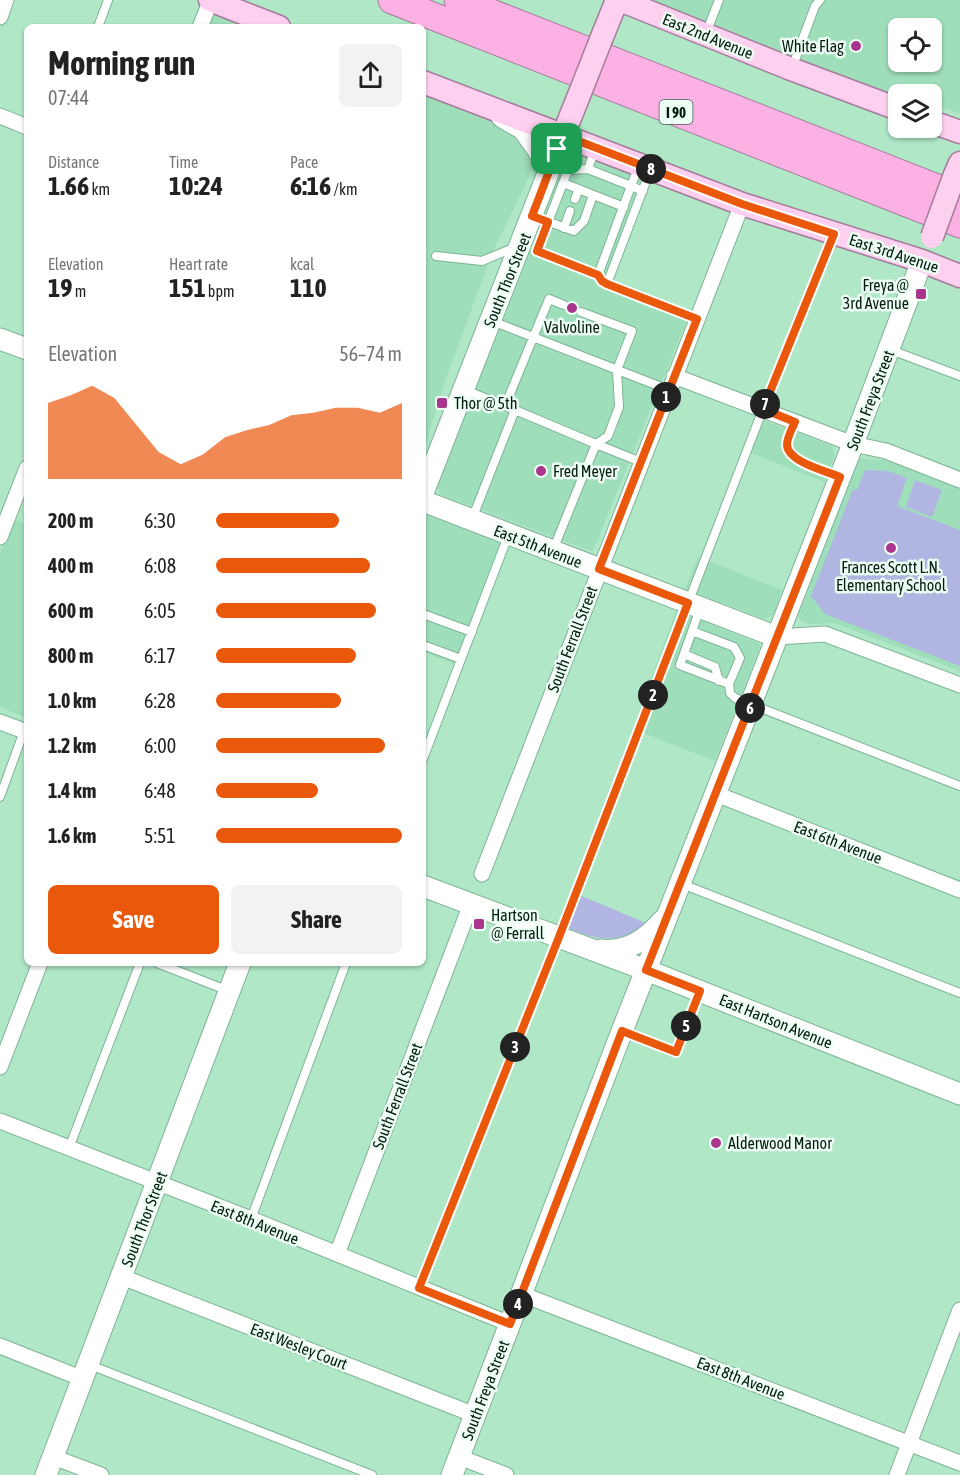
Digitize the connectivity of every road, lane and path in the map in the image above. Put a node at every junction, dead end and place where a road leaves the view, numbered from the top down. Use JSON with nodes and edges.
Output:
{"nodes":[{"id":1,"x":6,"y":0,"type":"edge"},
{"id":2,"x":108,"y":0,"type":"edge"},
{"id":3,"x":210,"y":0,"type":"edge"},
{"id":4,"x":392,"y":0,"type":"edge"},
{"id":5,"x":458,"y":0,"type":"edge"},
{"id":6,"x":618,"y":0,"type":"edge"},
{"id":7,"x":719,"y":0,"type":"edge"},
{"id":8,"x":820,"y":0,"type":"edge"},
{"id":9,"x":0,"y":17,"type":"edge"},
{"id":10,"x":99,"y":24,"type":"edge"},
{"id":11,"x":201,"y":24,"type":"edge"},
{"id":12,"x":271,"y":24,"type":"edge"},
{"id":13,"x":705,"y":34,"type":"junction"},
{"id":14,"x":791,"y":69,"type":"junction"},
{"id":15,"x":426,"y":83,"type":"edge"},
{"id":16,"x":888,"y":105,"type":"edge"},
{"id":17,"x":483,"y":106,"type":"junction"},
{"id":18,"x":0,"y":116,"type":"edge"},
{"id":19,"x":24,"y":126,"type":"edge"},
{"id":20,"x":942,"y":126,"type":"edge"},
{"id":21,"x":960,"y":132,"type":"edge"},
{"id":22,"x":563,"y":135,"type":"junction"},
{"id":23,"x":595,"y":148,"type":"junction"},
{"id":24,"x":645,"y":167,"type":"junction"},
{"id":25,"x":588,"y":170,"type":"junction"},
{"id":26,"x":558,"y":171,"type":"junction"},
{"id":27,"x":958,"y":179,"type":"edge"},
{"id":28,"x":631,"y":186,"type":"junction"},
{"id":29,"x":579,"y":189,"type":"junction"},
{"id":30,"x":643,"y":190,"type":"junction"},
{"id":31,"x":593,"y":195,"type":"junction"},
{"id":32,"x":575,"y":199,"type":"dead end"},
{"id":33,"x":742,"y":204,"type":"junction"},
{"id":34,"x":624,"y":207,"type":"junction"},
{"id":35,"x":570,"y":211,"type":"dead end"},
{"id":36,"x":540,"y":219,"type":"junction"},
{"id":37,"x":960,"y":224,"type":"edge"},
{"id":38,"x":564,"y":228,"type":"junction"},
{"id":39,"x":834,"y":234,"type":"junction"},
{"id":40,"x":520,"y":244,"type":"junction"},
{"id":41,"x":436,"y":256,"type":"dead end"},
{"id":42,"x":922,"y":261,"type":"junction"},
{"id":43,"x":598,"y":275,"type":"junction"},
{"id":44,"x":960,"y":276,"type":"edge"},
{"id":45,"x":607,"y":284,"type":"junction"},
{"id":46,"x":564,"y":305,"type":"dead end"},
{"id":47,"x":581,"y":312,"type":"dead end"},
{"id":48,"x":697,"y":319,"type":"junction"},
{"id":49,"x":491,"y":320,"type":"junction"},
{"id":50,"x":533,"y":337,"type":"junction"},
{"id":51,"x":0,"y":339,"type":"edge"},
{"id":52,"x":24,"y":348,"type":"edge"},
{"id":53,"x":890,"y":349,"type":"junction"},
{"id":54,"x":617,"y":370,"type":"junction"},
{"id":55,"x":960,"y":376,"type":"edge"},
{"id":56,"x":672,"y":383,"type":"junction"},
{"id":57,"x":464,"y":390,"type":"junction"},
{"id":58,"x":505,"y":406,"type":"junction"},
{"id":59,"x":763,"y":409,"type":"junction"},
{"id":60,"x":515,"y":410,"type":"junction"},
{"id":61,"x":795,"y":422,"type":"junction"},
{"id":62,"x":596,"y":444,"type":"junction"},
{"id":63,"x":854,"y":444,"type":"junction"},
{"id":64,"x":641,"y":462,"type":"junction"},
{"id":65,"x":24,"y":476,"type":"edge"},
{"id":66,"x":840,"y":477,"type":"junction"},
{"id":67,"x":960,"y":480,"type":"edge"},
{"id":68,"x":426,"y":485,"type":"edge"},
{"id":69,"x":426,"y":502,"type":"edge"},
{"id":70,"x":471,"y":520,"type":"junction"},
{"id":71,"x":509,"y":535,"type":"junction"},
{"id":72,"x":0,"y":537,"type":"edge"},
{"id":73,"x":553,"y":551,"type":"junction"},
{"id":74,"x":599,"y":569,"type":"junction"},
{"id":75,"x":694,"y":606,"type":"junction"},
{"id":76,"x":426,"y":615,"type":"edge"},
{"id":77,"x":692,"y":631,"type":"junction"},
{"id":78,"x":472,"y":632,"type":"junction"},
{"id":79,"x":777,"y":637,"type":"junction"},
{"id":80,"x":426,"y":646,"type":"edge"},
{"id":81,"x":461,"y":659,"type":"junction"},
{"id":82,"x":729,"y":684,"type":"junction"},
{"id":83,"x":960,"y":685,"type":"edge"},
{"id":84,"x":751,"y":705,"type":"junction"},
{"id":85,"x":0,"y":722,"type":"edge"},
{"id":86,"x":24,"y":731,"type":"edge"},
{"id":87,"x":24,"y":737,"type":"edge"},
{"id":88,"x":426,"y":751,"type":"edge"},
{"id":89,"x":960,"y":786,"type":"edge"},
{"id":90,"x":716,"y":794,"type":"junction"},
{"id":91,"x":0,"y":797,"type":"edge"},
{"id":92,"x":482,"y":873,"type":"dead end"},
{"id":93,"x":680,"y":883,"type":"junction"},
{"id":94,"x":426,"y":887,"type":"edge"},
{"id":95,"x":960,"y":890,"type":"edge"},
{"id":96,"x":471,"y":904,"type":"junction"},
{"id":97,"x":671,"y":905,"type":"junction"},
{"id":98,"x":559,"y":937,"type":"junction"},
{"id":99,"x":586,"y":946,"type":"junction"},
{"id":100,"x":39,"y":966,"type":"edge"},
{"id":101,"x":139,"y":966,"type":"edge"},
{"id":102,"x":165,"y":966,"type":"edge"},
{"id":103,"x":239,"y":966,"type":"edge"},
{"id":104,"x":345,"y":966,"type":"edge"},
{"id":105,"x":646,"y":970,"type":"junction"},
{"id":106,"x":700,"y":991,"type":"junction"},
{"id":107,"x":230,"y":992,"type":"junction"},
{"id":108,"x":960,"y":993,"type":"edge"},
{"id":109,"x":622,"y":1031,"type":"junction"},
{"id":110,"x":0,"y":1067,"type":"edge"},
{"id":111,"x":960,"y":1095,"type":"edge"},
{"id":112,"x":0,"y":1121,"type":"edge"},
{"id":113,"x":69,"y":1148,"type":"junction"},
{"id":114,"x":158,"y":1184,"type":"junction"},
{"id":115,"x":251,"y":1219,"type":"junction"},
{"id":116,"x":337,"y":1254,"type":"junction"},
{"id":117,"x":122,"y":1277,"type":"junction"},
{"id":118,"x":419,"y":1288,"type":"junction"},
{"id":119,"x":521,"y":1294,"type":"junction"},
{"id":120,"x":960,"y":1310,"type":"edge"},
{"id":121,"x":510,"y":1324,"type":"junction"},
{"id":122,"x":0,"y":1346,"type":"edge"},
{"id":123,"x":86,"y":1372,"type":"junction"},
{"id":124,"x":475,"y":1415,"type":"junction"},
{"id":125,"x":908,"y":1443,"type":"junction"},
{"id":126,"x":960,"y":1463,"type":"edge"},
{"id":127,"x":50,"y":1466,"type":"edge"},
{"id":128,"x":455,"y":1466,"type":"edge"},
{"id":129,"x":101,"y":1475,"type":"edge"},
{"id":130,"x":372,"y":1475,"type":"edge"},
{"id":131,"x":506,"y":1475,"type":"edge"},
{"id":132,"x":897,"y":1475,"type":"edge"}],
"edges":[{"from":1,"to":9,"type":"street"},
{"from":2,"to":10,"type":"lane"},
{"from":3,"to":11,"type":"street"},
{"from":3,"to":12,"type":"main road"},
{"from":4,"to":37,"type":"highway","number":"I 90"},
{"from":5,"to":27,"type":"highway","number":"I 90"},
{"from":6,"to":13,"type":"main road","name":"East 2nd Avenue"},
{"from":6,"to":22,"type":"main road","name":"South Thor Street","bridge":true},
{"from":7,"to":13,"type":"lane"},
{"from":8,"to":14,"type":"lane"},
{"from":13,"to":14,"type":"main road","name":"East 2nd Avenue"},
{"from":14,"to":16,"type":"main road","name":"East 2nd Avenue"},
{"from":15,"to":17,"type":"main road","name":"East 3rd Avenue"},
{"from":17,"to":22,"type":"main road","name":"East 3rd Avenue"},
{"from":17,"to":26,"type":"main road"},
{"from":18,"to":19,"type":"street"},
{"from":20,"to":21,"type":"main road"},
{"from":22,"to":23,"type":"main road","name":"East 3rd Avenue"},
{"from":22,"to":26,"type":"main road","name":"South Thor Street"},
{"from":23,"to":24,"type":"main road","name":"East 3rd Avenue"},
{"from":23,"to":25,"type":"lane"},
{"from":24,"to":28,"type":"lane"},
{"from":24,"to":30,"type":"lane"},
{"from":24,"to":33,"type":"main road","name":"East 3rd Avenue"},
{"from":25,"to":26,"type":"lane"},
{"from":25,"to":28,"type":"lane"},
{"from":26,"to":29,"type":"lane"},
{"from":26,"to":36,"type":"main road","name":"South Thor Street"},
{"from":27,"to":42,"type":"main road","name":"South Freya Street","bridge":true},
{"from":28,"to":30,"type":"lane"},
{"from":28,"to":34,"type":"lane"},
{"from":29,"to":31,"type":"lane"},
{"from":29,"to":32,"type":"lane"},
{"from":30,"to":45,"type":"lane"},
{"from":31,"to":34,"type":"lane"},
{"from":31,"to":38,"type":"lane"},
{"from":33,"to":39,"type":"main road","name":"East 3rd Avenue"},
{"from":33,"to":48,"type":"street","name":"South Ferrall Street"},
{"from":34,"to":43,"type":"lane"},
{"from":35,"to":38,"type":"lane"},
{"from":36,"to":38,"type":"lane"},
{"from":36,"to":40,"type":"main road","name":"South Thor Street"},
{"from":36,"to":43,"type":"lane"},
{"from":39,"to":42,"type":"main road","name":"East 3rd Avenue"},
{"from":39,"to":59,"type":"lane"},
{"from":40,"to":41,"type":"lane"},
{"from":40,"to":49,"type":"main road","name":"South Thor Street"},
{"from":42,"to":44,"type":"main road","name":"East 3rd Avenue"},
{"from":42,"to":53,"type":"main road","name":"South Freya Street"},
{"from":43,"to":45,"type":"lane"},
{"from":45,"to":48,"type":"lane"},
{"from":46,"to":50,"type":"lane"},
{"from":47,"to":54,"type":"lane"},
{"from":48,"to":56,"type":"street","name":"South Ferrall Street"},
{"from":49,"to":50,"type":"lane"},
{"from":49,"to":57,"type":"main road","name":"South Thor Street"},
{"from":50,"to":54,"type":"lane"},
{"from":50,"to":58,"type":"lane"},
{"from":51,"to":52,"type":"main road"},
{"from":53,"to":55,"type":"lane"},
{"from":53,"to":63,"type":"main road","name":"South Freya Street"},
{"from":54,"to":56,"type":"lane"},
{"from":54,"to":62,"type":"lane"},
{"from":56,"to":59,"type":"street"},
{"from":56,"to":64,"type":"street","name":"South Ferrall Street"},
{"from":57,"to":58,"type":"lane"},
{"from":57,"to":68,"type":"main road","name":"South Thor Street"},
{"from":58,"to":60,"type":"lane"},
{"from":59,"to":61,"type":"street"},
{"from":59,"to":75,"type":"lane"},
{"from":60,"to":62,"type":"lane"},
{"from":60,"to":70,"type":"lane"},
{"from":61,"to":63,"type":"street"},
{"from":61,"to":66,"type":"lane"},
{"from":62,"to":64,"type":"lane"},
{"from":62,"to":73,"type":"lane"},
{"from":63,"to":66,"type":"main road","name":"South Freya Street"},
{"from":63,"to":67,"type":"street"},
{"from":64,"to":74,"type":"street","name":"South Ferrall Street"},
{"from":65,"to":72,"type":"street"},
{"from":66,"to":79,"type":"main road","name":"South Freya Street"},
{"from":69,"to":70,"type":"main road","name":"East 5th Avenue"},
{"from":70,"to":71,"type":"main road","name":"East 5th Avenue"},
{"from":71,"to":73,"type":"main road","name":"East 5th Avenue"},
{"from":71,"to":78,"type":"lane"},
{"from":73,"to":74,"type":"main road","name":"East 5th Avenue"},
{"from":74,"to":75,"type":"main road","name":"East 5th Avenue"},
{"from":74,"to":92,"type":"street","name":"South Ferrall Street"},
{"from":75,"to":77,"type":"lane"},
{"from":75,"to":79,"type":"main road","name":"East 5th Avenue"},
{"from":75,"to":98,"type":"lane"},
{"from":76,"to":78,"type":"lane"},
{"from":77,"to":82,"type":"lane"},
{"from":77,"to":82,"type":"lane"},
{"from":78,"to":81,"type":"lane"},
{"from":79,"to":83,"type":"street","name":"East 5th Avenue"},
{"from":79,"to":84,"type":"main road","name":"South Freya Street"},
{"from":80,"to":81,"type":"lane"},
{"from":81,"to":88,"type":"lane"},
{"from":82,"to":84,"type":"lane"},
{"from":84,"to":89,"type":"lane"},
{"from":84,"to":90,"type":"main road","name":"South Freya Street"},
{"from":85,"to":86,"type":"street"},
{"from":87,"to":91,"type":"lane"},
{"from":90,"to":93,"type":"main road","name":"South Freya Street"},
{"from":90,"to":95,"type":"street","name":"East 6th Avenue"},
{"from":93,"to":97,"type":"main road","name":"South Freya Street"},
{"from":93,"to":108,"type":"lane"},
{"from":94,"to":96,"type":"main road","name":"East Hartson Avenue"},
{"from":96,"to":98,"type":"main road","name":"East Hartson Avenue"},
{"from":96,"to":116,"type":"street","name":"South Ferrall Street"},
{"from":97,"to":99,"type":"main road"},
{"from":97,"to":105,"type":"main road","name":"South Freya Street"},
{"from":98,"to":99,"type":"main road","name":"East Hartson Avenue"},
{"from":98,"to":118,"type":"lane"},
{"from":99,"to":105,"type":"main road","name":"East Hartson Avenue"},
{"from":100,"to":110,"type":"street"},
{"from":101,"to":113,"type":"lane"},
{"from":102,"to":107,"type":"lane"},
{"from":103,"to":107,"type":"main road","name":"South Thor Street"},
{"from":104,"to":115,"type":"lane"},
{"from":105,"to":106,"type":"main road","name":"East Hartson Avenue"},
{"from":105,"to":109,"type":"main road","name":"South Freya Street"},
{"from":106,"to":109,"type":"lane"},
{"from":106,"to":111,"type":"main road","name":"East Hartson Avenue"},
{"from":107,"to":114,"type":"main road","name":"South Thor Street"},
{"from":109,"to":119,"type":"main road","name":"South Freya Street"},
{"from":112,"to":113,"type":"street","name":"East 8th Avenue"},
{"from":113,"to":114,"type":"street","name":"East 8th Avenue"},
{"from":114,"to":115,"type":"street","name":"East 8th Avenue"},
{"from":114,"to":117,"type":"main road","name":"South Thor Street"},
{"from":115,"to":116,"type":"street","name":"East 8th Avenue"},
{"from":116,"to":118,"type":"street","name":"East 8th Avenue"},
{"from":117,"to":123,"type":"main road","name":"South Thor Street"},
{"from":117,"to":124,"type":"street","name":"East Wesley Court"},
{"from":118,"to":121,"type":"street","name":"East 8th Avenue"},
{"from":119,"to":121,"type":"main road","name":"South Freya Street"},
{"from":119,"to":125,"type":"street","name":"East 8th Avenue"},
{"from":120,"to":125,"type":"street"},
{"from":121,"to":124,"type":"main road","name":"South Freya Street"},
{"from":122,"to":123,"type":"street"},
{"from":123,"to":127,"type":"main road","name":"South Thor Street"},
{"from":123,"to":130,"type":"lane"},
{"from":124,"to":128,"type":"main road","name":"South Freya Street"},
{"from":125,"to":126,"type":"street","name":"East 8th Avenue"},
{"from":125,"to":132,"type":"street"},
{"from":127,"to":129,"type":"street"},
{"from":128,"to":131,"type":"street"}]}
